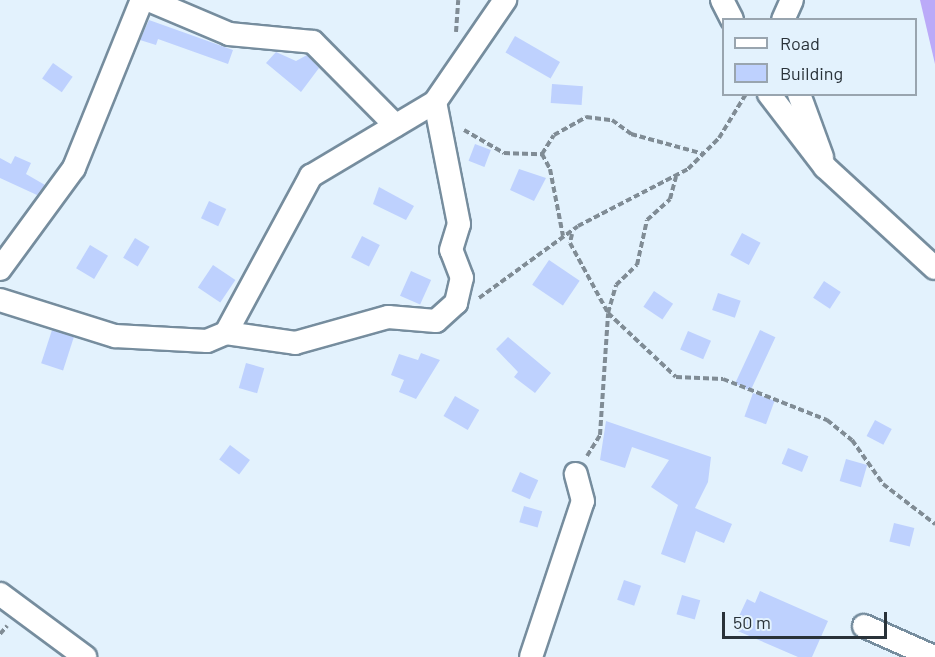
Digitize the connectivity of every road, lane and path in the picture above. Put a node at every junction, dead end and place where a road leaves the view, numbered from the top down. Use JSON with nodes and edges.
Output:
{"nodes":[{"id":1,"x":142,"y":0,"type":"edge"},
{"id":2,"x":149,"y":0,"type":"edge"},
{"id":3,"x":506,"y":0,"type":"edge"},
{"id":4,"x":722,"y":0,"type":"edge"},
{"id":5,"x":792,"y":0,"type":"edge"},
{"id":6,"x":731,"y":18,"type":"edge"},
{"id":7,"x":784,"y":18,"type":"edge"},
{"id":8,"x":745,"y":96,"type":"edge"},
{"id":9,"x":771,"y":96,"type":"edge"},
{"id":10,"x":800,"y":96,"type":"edge"},
{"id":11,"x":435,"y":102,"type":"junction"},
{"id":12,"x":395,"y":125,"type":"junction"},
{"id":13,"x":542,"y":154,"type":"junction"},
{"id":14,"x":705,"y":155,"type":"junction"},
{"id":15,"x":825,"y":167,"type":"junction"},
{"id":16,"x":676,"y":177,"type":"junction"},
{"id":17,"x":572,"y":234,"type":"junction"},
{"id":18,"x":563,"y":237,"type":"junction"},
{"id":19,"x":0,"y":241,"type":"edge"},
{"id":20,"x":0,"y":268,"type":"edge"},
{"id":21,"x":935,"y":268,"type":"edge"},
{"id":22,"x":0,"y":300,"type":"edge"},
{"id":23,"x":456,"y":303,"type":"junction"},
{"id":24,"x":608,"y":313,"type":"junction"},
{"id":25,"x":226,"y":333,"type":"junction"},
{"id":26,"x":576,"y":474,"type":"joint"},
{"id":27,"x":935,"y":524,"type":"edge"},
{"id":28,"x":0,"y":594,"type":"edge"},
{"id":29,"x":864,"y":626,"type":"dead end"},
{"id":30,"x":85,"y":657,"type":"edge"},
{"id":31,"x":531,"y":657,"type":"edge"},
{"id":32,"x":934,"y":657,"type":"edge"}],
"edges":[{"from":1,"to":20,"type":"street"},
{"from":2,"to":12,"type":"street"},
{"from":3,"to":11,"type":"street"},
{"from":4,"to":6,"type":"street"},
{"from":5,"to":7,"type":"street"},
{"from":8,"to":14,"type":"path"},
{"from":9,"to":15,"type":"street"},
{"from":10,"to":15,"type":"street"},
{"from":11,"to":12,"type":"street"},
{"from":11,"to":13,"type":"path"},
{"from":11,"to":23,"type":"street"},
{"from":12,"to":25,"type":"street"},
{"from":13,"to":14,"type":"path"},
{"from":13,"to":18,"type":"path"},
{"from":14,"to":16,"type":"path"},
{"from":15,"to":21,"type":"street"},
{"from":16,"to":17,"type":"path"},
{"from":16,"to":24,"type":"path"},
{"from":17,"to":18,"type":"path"},
{"from":17,"to":24,"type":"path"},
{"from":18,"to":23,"type":"path"},
{"from":19,"to":20,"type":"street"},
{"from":22,"to":25,"type":"street"},
{"from":23,"to":25,"type":"street"},
{"from":24,"to":26,"type":"path"},
{"from":24,"to":27,"type":"path"},
{"from":26,"to":31,"type":"street"},
{"from":28,"to":30,"type":"street"},
{"from":29,"to":32,"type":"street"}]}
